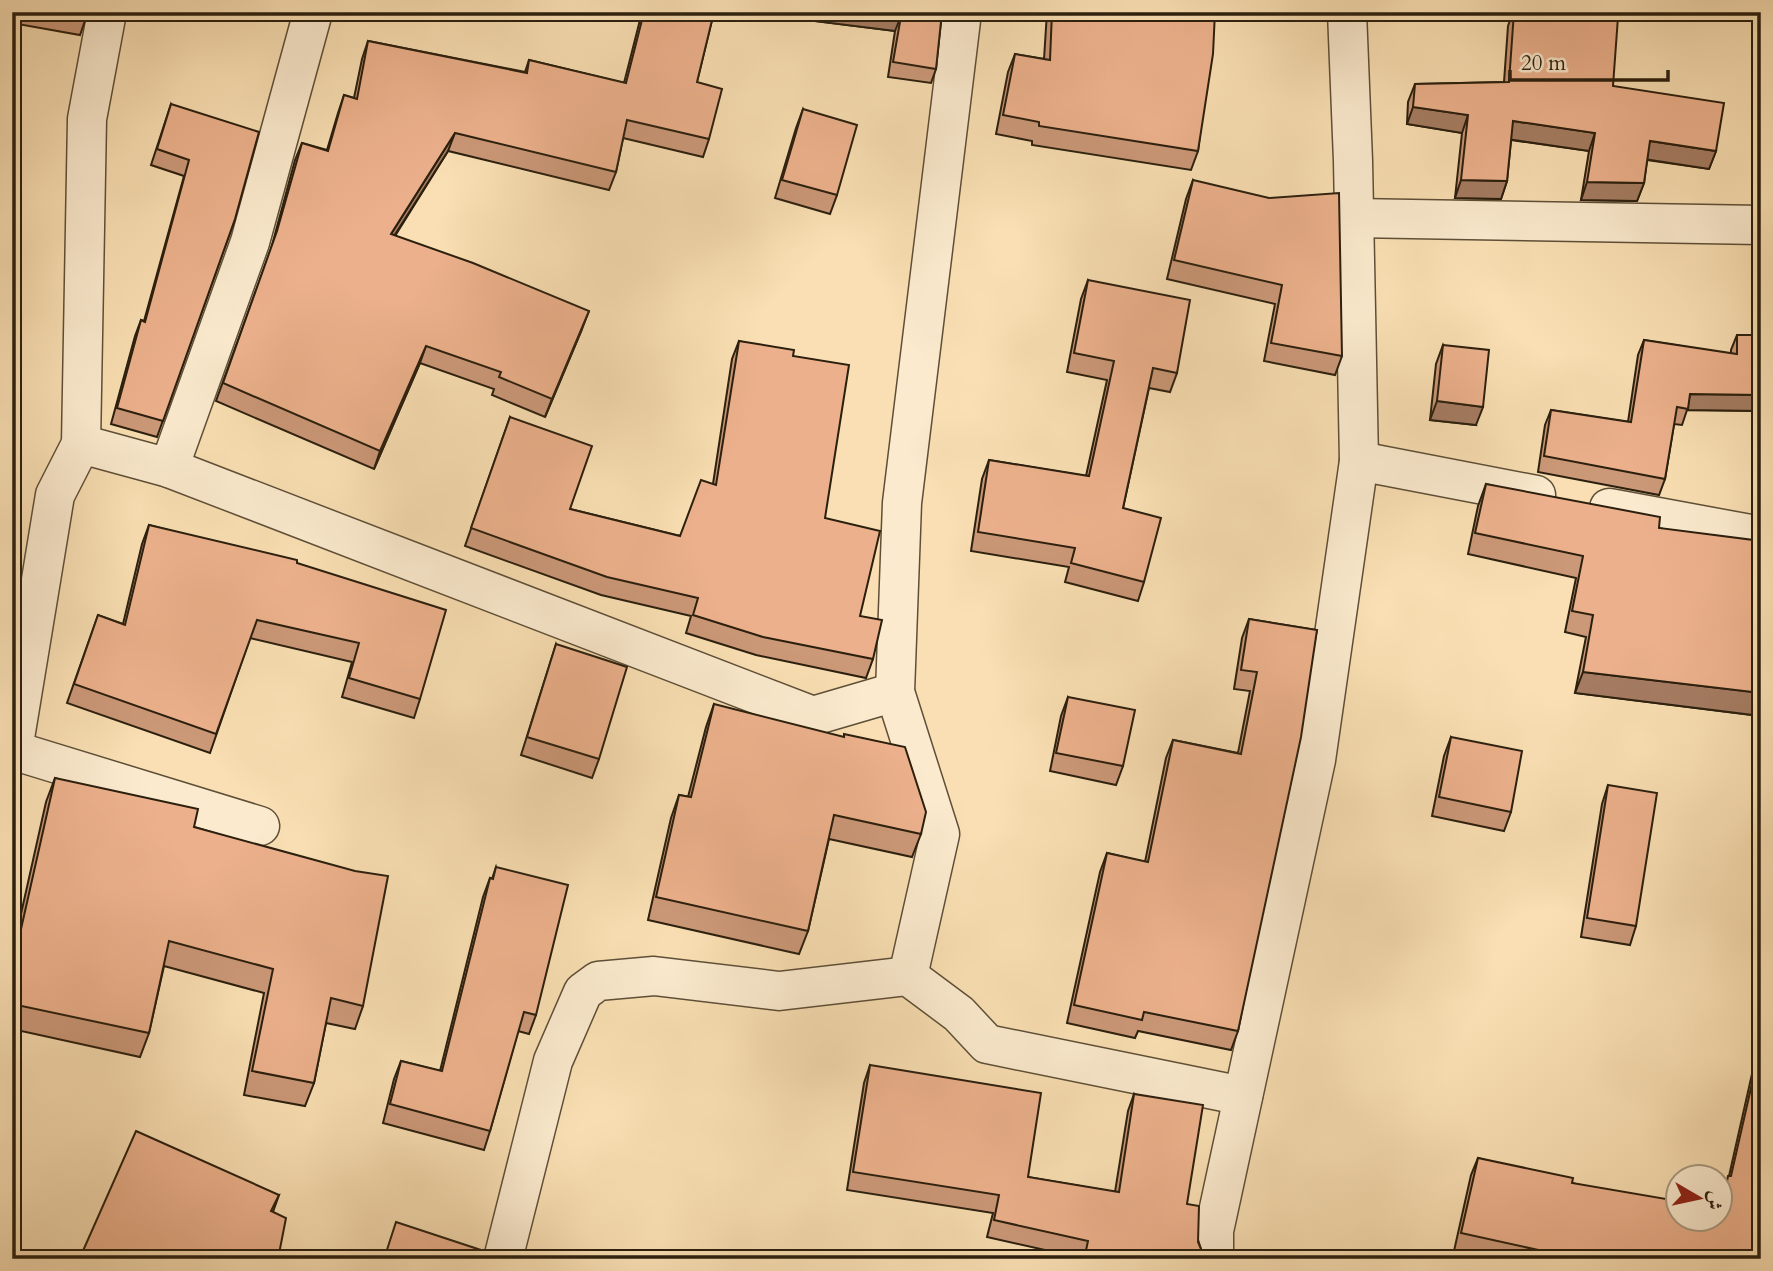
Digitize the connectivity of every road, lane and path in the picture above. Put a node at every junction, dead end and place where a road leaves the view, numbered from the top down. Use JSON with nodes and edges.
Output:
{"nodes":[{"id":1,"x":107,"y":12,"type":"edge"},
{"id":2,"x":313,"y":12,"type":"edge"},
{"id":3,"x":962,"y":12,"type":"edge"},
{"id":4,"x":1347,"y":12,"type":"edge"},
{"id":5,"x":1354,"y":218,"type":"junction"},
{"id":6,"x":1761,"y":225,"type":"edge"},
{"id":7,"x":81,"y":444,"type":"junction"},
{"id":8,"x":1359,"y":461,"type":"junction"},
{"id":9,"x":169,"y":468,"type":"junction"},
{"id":10,"x":1761,"y":536,"type":"edge"},
{"id":11,"x":895,"y":692,"type":"junction"},
{"id":12,"x":12,"y":750,"type":"edge"},
{"id":13,"x":260,"y":826,"type":"dead end"},
{"id":14,"x":908,"y":976,"type":"junction"},
{"id":15,"x":1243,"y":1096,"type":"junction"},
{"id":16,"x":503,"y":1259,"type":"edge"},
{"id":17,"x":1214,"y":1259,"type":"edge"}],
"edges":[{"from":1,"to":7,"type":"street"},
{"from":2,"to":9,"type":"street"},
{"from":3,"to":11,"type":"street"},
{"from":4,"to":5,"type":"street"},
{"from":5,"to":6,"type":"street"},
{"from":5,"to":8,"type":"street"},
{"from":7,"to":9,"type":"street"},
{"from":7,"to":12,"type":"street"},
{"from":8,"to":10,"type":"street"},
{"from":8,"to":15,"type":"street"},
{"from":9,"to":11,"type":"street"},
{"from":11,"to":14,"type":"street"},
{"from":12,"to":13,"type":"street"},
{"from":14,"to":15,"type":"street"},
{"from":14,"to":16,"type":"street"},
{"from":15,"to":17,"type":"street"}]}
